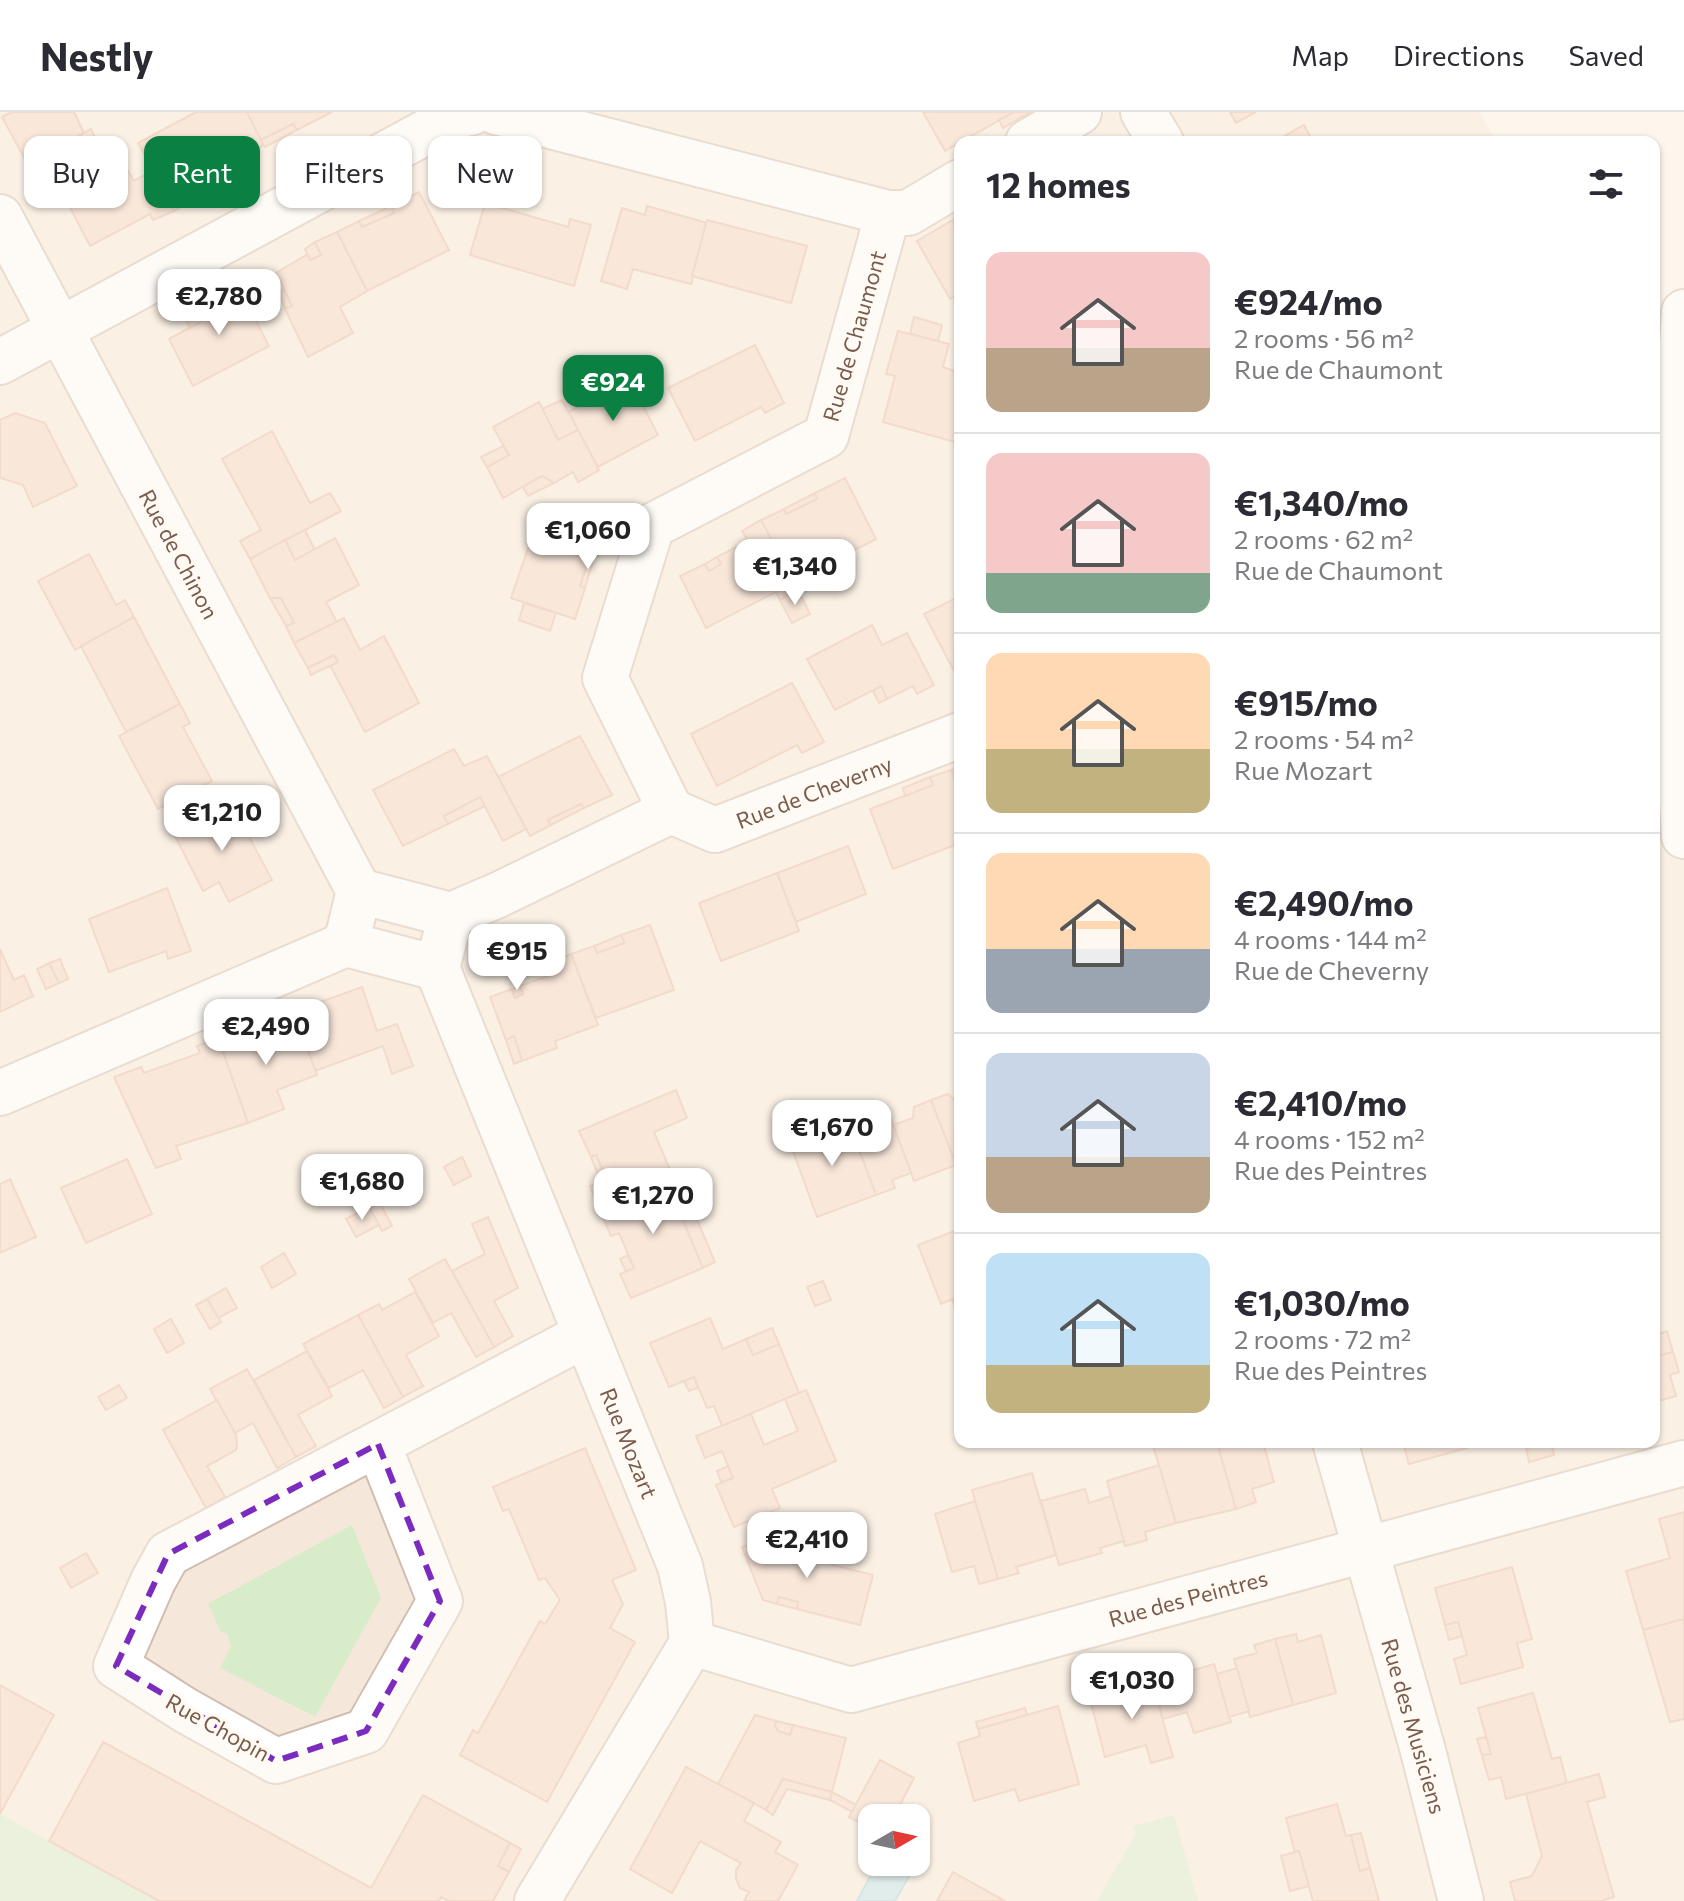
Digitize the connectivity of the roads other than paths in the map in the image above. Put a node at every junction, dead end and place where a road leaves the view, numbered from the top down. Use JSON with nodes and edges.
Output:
{"nodes":[{"id":1,"x":473,"y":112,"type":"edge"},
{"id":2,"x":496,"y":112,"type":"edge"},
{"id":3,"x":1079,"y":112,"type":"edge"},
{"id":4,"x":1143,"y":112,"type":"edge"},
{"id":5,"x":1038,"y":136,"type":"edge"},
{"id":6,"x":1157,"y":136,"type":"edge"},
{"id":7,"x":954,"y":186,"type":"edge"},
{"id":8,"x":888,"y":213,"type":"junction"},
{"id":9,"x":0,"y":217,"type":"edge"},
{"id":10,"x":1684,"y":312,"type":"edge"},
{"id":11,"x":59,"y":331,"type":"junction"},
{"id":12,"x":0,"y":362,"type":"edge"},
{"id":13,"x":954,"y":737,"type":"edge"},
{"id":14,"x":671,"y":811,"type":"junction"},
{"id":15,"x":1684,"y":836,"type":"edge"},
{"id":16,"x":359,"y":891,"type":"junction"},
{"id":17,"x":451,"y":915,"type":"junction"},
{"id":18,"x":346,"y":944,"type":"junction"},
{"id":19,"x":437,"y":968,"type":"junction"},
{"id":20,"x":0,"y":1093,"type":"edge"},
{"id":21,"x":585,"y":1335,"type":"junction"},
{"id":22,"x":378,"y":1444,"type":"junction"},
{"id":23,"x":1337,"y":1448,"type":"edge"},
{"id":24,"x":1684,"y":1463,"type":"edge"},
{"id":25,"x":1365,"y":1551,"type":"junction"},
{"id":26,"x":692,"y":1643,"type":"junction"},
{"id":27,"x":537,"y":1901,"type":"edge"},
{"id":28,"x":1461,"y":1901,"type":"edge"}],
"edges":[{"from":1,"to":11,"type":"street"},
{"from":2,"to":8,"type":"street"},
{"from":3,"to":5,"type":"street"},
{"from":4,"to":6,"type":"street"},
{"from":7,"to":8,"type":"street"},
{"from":8,"to":14,"type":"street","name":"Rue de Chaumont"},
{"from":9,"to":11,"type":"street","name":"Rue de Chinon"},
{"from":10,"to":15,"type":"street"},
{"from":11,"to":12,"type":"street"},
{"from":11,"to":16,"type":"street","name":"Rue de Chinon"},
{"from":13,"to":14,"type":"street","name":"Rue de Cheverny"},
{"from":14,"to":17,"type":"street"},
{"from":16,"to":17,"type":"street"},
{"from":16,"to":18,"type":"street"},
{"from":17,"to":19,"type":"street"},
{"from":18,"to":19,"type":"street"},
{"from":18,"to":20,"type":"street"},
{"from":19,"to":21,"type":"street","name":"Rue Mozart"},
{"from":21,"to":22,"type":"street","name":"Rue Chopin"},
{"from":21,"to":26,"type":"street","name":"Rue Mozart"},
{"from":22,"to":22,"type":"street","name":"Rue Chopin"},
{"from":23,"to":25,"type":"street","name":"Rue des Musiciens"},
{"from":24,"to":25,"type":"street","name":"Rue des Peintres"},
{"from":25,"to":26,"type":"street","name":"Rue des Peintres"},
{"from":25,"to":28,"type":"street","name":"Rue des Musiciens"},
{"from":26,"to":27,"type":"street"}]}
